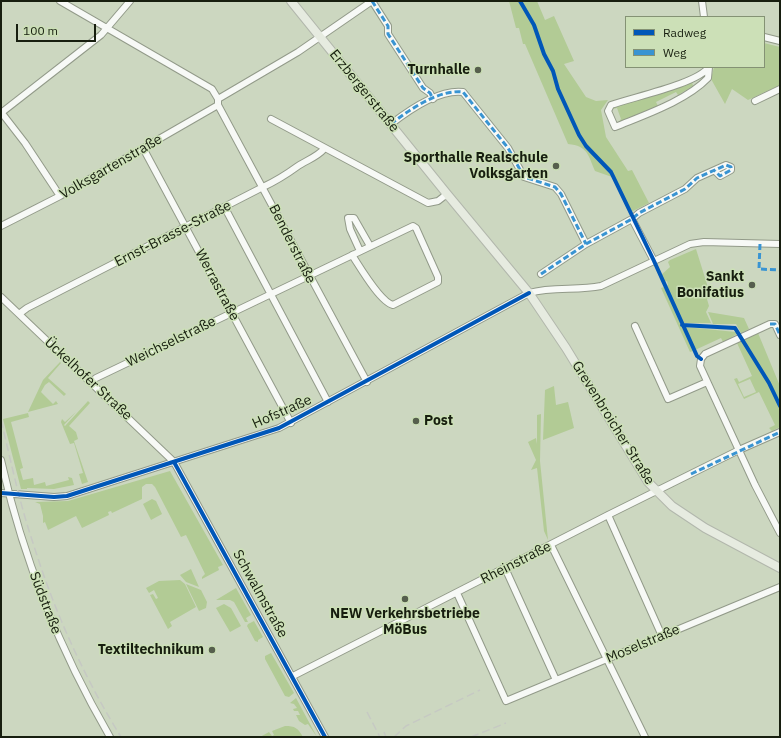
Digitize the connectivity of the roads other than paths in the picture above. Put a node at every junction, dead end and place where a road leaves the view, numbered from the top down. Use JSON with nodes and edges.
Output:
{"nodes":[{"id":1,"x":60,"y":1,"type":"edge"},
{"id":2,"x":130,"y":1,"type":"edge"},
{"id":3,"x":291,"y":1,"type":"edge"},
{"id":4,"x":372,"y":1,"type":"edge"},
{"id":5,"x":702,"y":1,"type":"edge"},
{"id":6,"x":704,"y":16,"type":"edge"},
{"id":7,"x":109,"y":28,"type":"junction"},
{"id":8,"x":320,"y":37,"type":"junction"},
{"id":9,"x":765,"y":37,"type":"edge"},
{"id":10,"x":780,"y":41,"type":"edge"},
{"id":11,"x":708,"y":68,"type":"edge"},
{"id":12,"x":709,"y":68,"type":"edge"},
{"id":13,"x":694,"y":78,"type":"junction"},
{"id":14,"x":698,"y":86,"type":"junction"},
{"id":15,"x":780,"y":89,"type":"edge"},
{"id":16,"x":433,"y":99,"type":"junction"},
{"id":17,"x":755,"y":101,"type":"dead end"},
{"id":18,"x":218,"y":102,"type":"junction"},
{"id":19,"x":1,"y":112,"type":"edge"},
{"id":20,"x":271,"y":119,"type":"dead end"},
{"id":21,"x":391,"y":124,"type":"junction"},
{"id":22,"x":143,"y":148,"type":"junction"},
{"id":23,"x":324,"y":149,"type":"junction"},
{"id":24,"x":715,"y":171,"type":"dead end"},
{"id":25,"x":263,"y":187,"type":"junction"},
{"id":26,"x":447,"y":194,"type":"junction"},
{"id":27,"x":60,"y":196,"type":"junction"},
{"id":28,"x":225,"y":208,"type":"junction"},
{"id":29,"x":632,"y":219,"type":"junction"},
{"id":30,"x":1,"y":226,"type":"edge"},
{"id":31,"x":186,"y":228,"type":"junction"},
{"id":32,"x":586,"y":244,"type":"junction"},
{"id":33,"x":780,"y":244,"type":"edge"},
{"id":34,"x":370,"y":246,"type":"junction"},
{"id":35,"x":360,"y":251,"type":"junction"},
{"id":36,"x":352,"y":255,"type":"junction"},
{"id":37,"x":654,"y":261,"type":"junction"},
{"id":38,"x":541,"y":274,"type":"dead end"},
{"id":39,"x":308,"y":275,"type":"junction"},
{"id":40,"x":271,"y":293,"type":"junction"},
{"id":41,"x":529,"y":293,"type":"junction"},
{"id":42,"x":1,"y":297,"type":"edge"},
{"id":43,"x":231,"y":312,"type":"junction"},
{"id":44,"x":19,"y":314,"type":"junction"},
{"id":45,"x":635,"y":326,"type":"dead end"},
{"id":46,"x":780,"y":335,"type":"edge"},
{"id":47,"x":91,"y":382,"type":"junction"},
{"id":48,"x":367,"y":382,"type":"junction"},
{"id":49,"x":707,"y":382,"type":"junction"},
{"id":50,"x":328,"y":402,"type":"junction"},
{"id":51,"x":291,"y":422,"type":"junction"},
{"id":52,"x":780,"y":432,"type":"edge"},
{"id":53,"x":739,"y":450,"type":"junction"},
{"id":54,"x":1,"y":460,"type":"edge"},
{"id":55,"x":174,"y":462,"type":"junction"},
{"id":56,"x":657,"y":492,"type":"junction"},
{"id":57,"x":1,"y":493,"type":"edge"},
{"id":58,"x":8,"y":494,"type":"junction"},
{"id":59,"x":608,"y":515,"type":"junction"},
{"id":60,"x":780,"y":533,"type":"edge"},
{"id":61,"x":551,"y":545,"type":"junction"},
{"id":62,"x":505,"y":568,"type":"junction"},
{"id":63,"x":780,"y":568,"type":"edge"},
{"id":64,"x":780,"y":587,"type":"edge"},
{"id":65,"x":457,"y":593,"type":"junction"},
{"id":66,"x":662,"y":636,"type":"junction"},
{"id":67,"x":607,"y":659,"type":"junction"},
{"id":68,"x":293,"y":676,"type":"junction"},
{"id":69,"x":556,"y":680,"type":"junction"},
{"id":70,"x":110,"y":737,"type":"edge"},
{"id":71,"x":325,"y":737,"type":"edge"},
{"id":72,"x":645,"y":737,"type":"edge"}],
"edges":[{"from":1,"to":7,"type":"street","name":"Benderstraße"},
{"from":2,"to":7,"type":"street"},
{"from":3,"to":8,"type":"main road","name":"Erzbergerstraße"},
{"from":4,"to":8,"type":"street","name":"Volksgartenstraße"},
{"from":4,"to":16,"type":"street"},
{"from":5,"to":6,"type":"street"},
{"from":7,"to":18,"type":"street","name":"Benderstraße"},
{"from":7,"to":19,"type":"street"},
{"from":8,"to":18,"type":"street","name":"Volksgartenstraße"},
{"from":8,"to":21,"type":"main road","name":"Erzbergerstraße"},
{"from":9,"to":10,"type":"street"},
{"from":11,"to":13,"type":"street"},
{"from":12,"to":14,"type":"street"},
{"from":13,"to":14,"type":"street"},
{"from":13,"to":14,"type":"street"},
{"from":15,"to":17,"type":"street"},
{"from":16,"to":21,"type":"street"},
{"from":16,"to":32,"type":"street"},
{"from":18,"to":22,"type":"street","name":"Volksgartenstraße"},
{"from":18,"to":25,"type":"street","name":"Benderstraße"},
{"from":19,"to":27,"type":"street"},
{"from":20,"to":23,"type":"street"},
{"from":21,"to":26,"type":"main road","name":"Erzbergerstraße"},
{"from":22,"to":27,"type":"street","name":"Volksgartenstraße"},
{"from":22,"to":31,"type":"street","name":"Werrastraße"},
{"from":23,"to":25,"type":"street","name":"Ernst-Brasse-Straße"},
{"from":23,"to":26,"type":"street"},
{"from":24,"to":29,"type":"street"},
{"from":25,"to":28,"type":"street","name":"Ernst-Brasse-Straße"},
{"from":25,"to":39,"type":"street","name":"Benderstraße"},
{"from":26,"to":41,"type":"main road","name":"Erzbergerstraße"},
{"from":27,"to":30,"type":"street","name":"Volksgartenstraße"},
{"from":28,"to":31,"type":"street","name":"Ernst-Brasse-Straße"},
{"from":28,"to":40,"type":"street"},
{"from":29,"to":32,"type":"street"},
{"from":29,"to":37,"type":"street"},
{"from":31,"to":43,"type":"street","name":"Werrastraße"},
{"from":31,"to":44,"type":"street","name":"Ernst-Brasse-Straße"},
{"from":32,"to":38,"type":"street"},
{"from":33,"to":37,"type":"street","name":"Hofstraße"},
{"from":34,"to":35,"type":"street","name":"Weichselstraße"},
{"from":34,"to":35,"type":"street"},
{"from":34,"to":36,"type":"street","name":"Weichselstraße"},
{"from":35,"to":36,"type":"street","name":"Weichselstraße"},
{"from":36,"to":39,"type":"street","name":"Weichselstraße"},
{"from":37,"to":41,"type":"street","name":"Hofstraße"},
{"from":39,"to":40,"type":"street","name":"Weichselstraße"},
{"from":39,"to":48,"type":"street","name":"Benderstraße"},
{"from":40,"to":43,"type":"street","name":"Weichselstraße"},
{"from":40,"to":50,"type":"street"},
{"from":41,"to":48,"type":"street","name":"Hofstraße"},
{"from":41,"to":56,"type":"main road","name":"Grevenbroicher Straße"},
{"from":42,"to":44,"type":"street","name":"Ückelhofer Straße"},
{"from":43,"to":47,"type":"street","name":"Weichselstraße"},
{"from":43,"to":51,"type":"street","name":"Werrastraße"},
{"from":44,"to":47,"type":"street","name":"Ückelhofer Straße"},
{"from":45,"to":49,"type":"street"},
{"from":46,"to":49,"type":"street"},
{"from":47,"to":55,"type":"street","name":"Ückelhofer Straße"},
{"from":48,"to":50,"type":"street","name":"Hofstraße"},
{"from":49,"to":53,"type":"street"},
{"from":50,"to":51,"type":"street","name":"Hofstraße"},
{"from":51,"to":55,"type":"street","name":"Hofstraße"},
{"from":52,"to":53,"type":"street","name":"Rheinstraße"},
{"from":53,"to":56,"type":"street","name":"Rheinstraße"},
{"from":53,"to":60,"type":"street"},
{"from":54,"to":58,"type":"street","name":"Südstraße"},
{"from":55,"to":58,"type":"street","name":"Hofstraße"},
{"from":55,"to":68,"type":"street","name":"Schwalmstraße"},
{"from":56,"to":59,"type":"street","name":"Rheinstraße"},
{"from":56,"to":63,"type":"main road","name":"Grevenbroicher Straße"},
{"from":57,"to":58,"type":"street","name":"Hofstraße"},
{"from":58,"to":70,"type":"street","name":"Südstraße"},
{"from":59,"to":61,"type":"street","name":"Rheinstraße"},
{"from":59,"to":66,"type":"street"},
{"from":61,"to":62,"type":"street","name":"Rheinstraße"},
{"from":61,"to":67,"type":"street"},
{"from":62,"to":65,"type":"street","name":"Rheinstraße"},
{"from":62,"to":69,"type":"street"},
{"from":64,"to":66,"type":"street","name":"Moselstraße"},
{"from":65,"to":68,"type":"street","name":"Rheinstraße"},
{"from":65,"to":69,"type":"street","name":"Moselstraße"},
{"from":66,"to":67,"type":"street","name":"Moselstraße"},
{"from":67,"to":69,"type":"street","name":"Moselstraße"},
{"from":67,"to":72,"type":"street"},
{"from":68,"to":71,"type":"street","name":"Schwalmstraße"}]}
